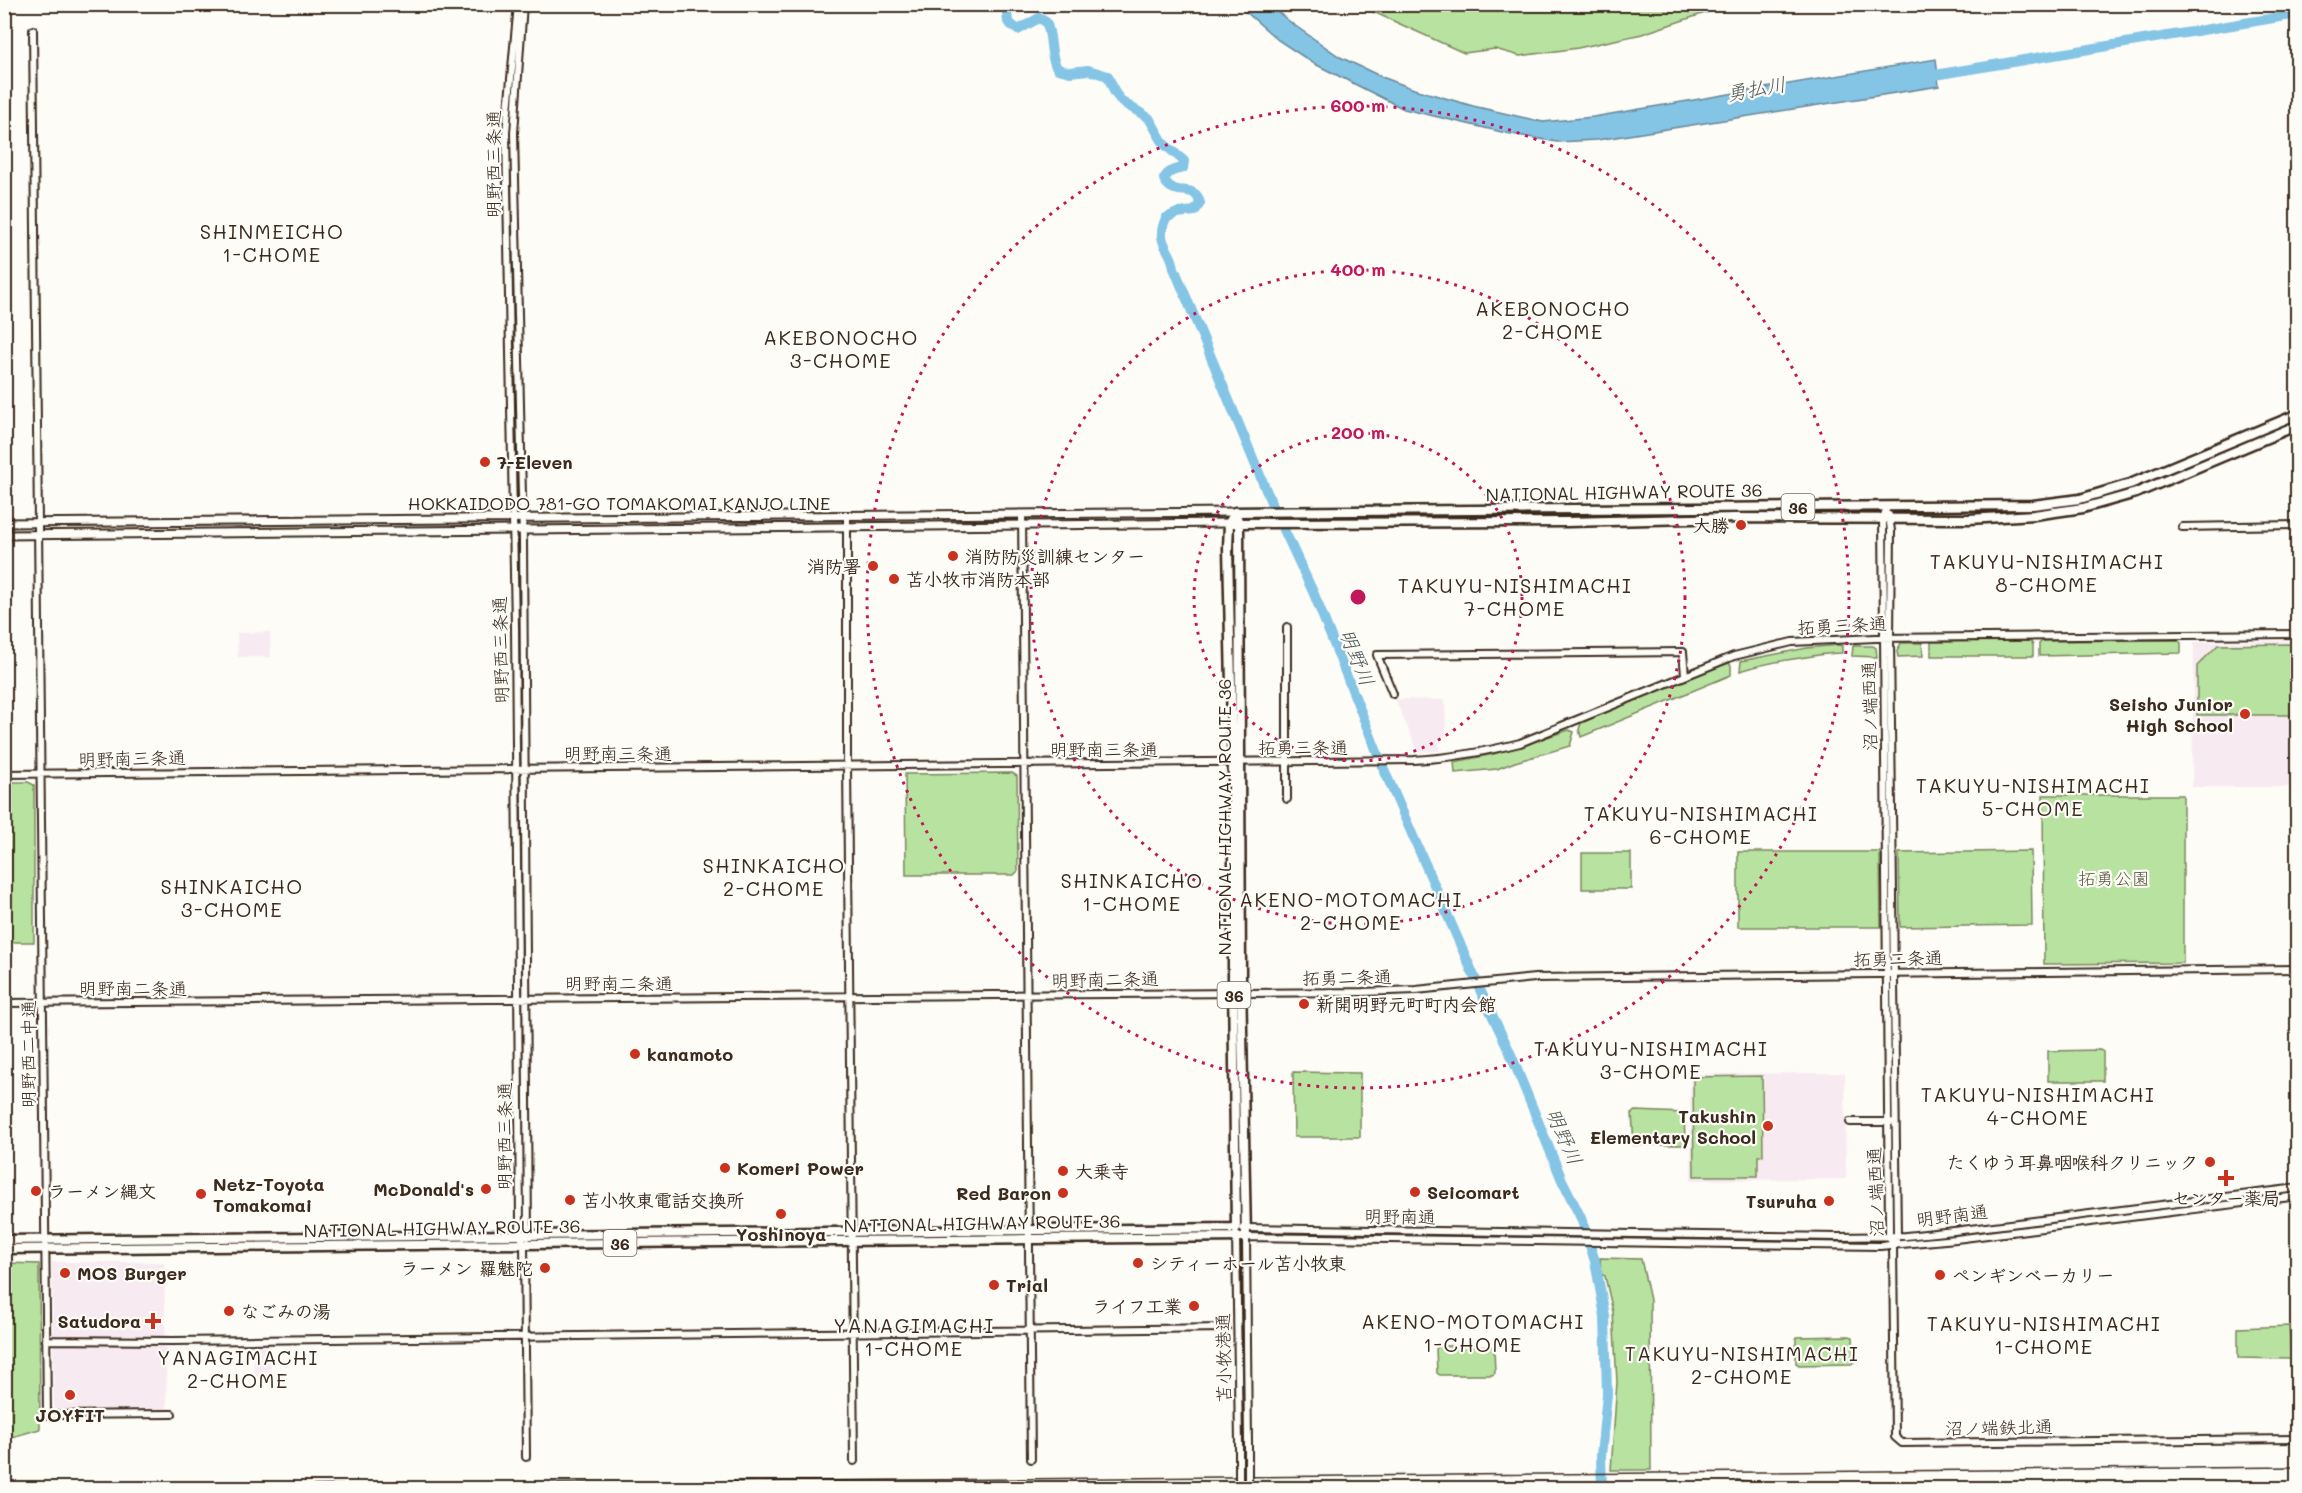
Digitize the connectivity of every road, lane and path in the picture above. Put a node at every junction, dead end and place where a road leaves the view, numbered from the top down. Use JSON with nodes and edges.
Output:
{"nodes":[{"id":1,"x":518,"y":4,"type":"edge"},
{"id":2,"x":523,"y":4,"type":"edge"},
{"id":3,"x":33,"y":30,"type":"dead end"},
{"id":4,"x":2298,"y":414,"type":"edge"},
{"id":5,"x":2298,"y":425,"type":"edge"},
{"id":6,"x":1887,"y":507,"type":"junction"},
{"id":7,"x":1235,"y":512,"type":"junction"},
{"id":8,"x":1022,"y":515,"type":"junction"},
{"id":9,"x":847,"y":517,"type":"junction"},
{"id":10,"x":522,"y":518,"type":"junction"},
{"id":11,"x":1886,"y":518,"type":"junction"},
{"id":12,"x":513,"y":519,"type":"junction"},
{"id":13,"x":4,"y":523,"type":"edge"},
{"id":14,"x":39,"y":523,"type":"junction"},
{"id":15,"x":1229,"y":523,"type":"junction"},
{"id":16,"x":1239,"y":523,"type":"junction"},
{"id":17,"x":2298,"y":525,"type":"edge"},
{"id":18,"x":1022,"y":526,"type":"junction"},
{"id":19,"x":2182,"y":527,"type":"dead end"},
{"id":20,"x":848,"y":528,"type":"junction"},
{"id":21,"x":513,"y":531,"type":"junction"},
{"id":22,"x":522,"y":531,"type":"junction"},
{"id":23,"x":39,"y":534,"type":"junction"},
{"id":24,"x":4,"y":535,"type":"edge"},
{"id":25,"x":1287,"y":627,"type":"dead end"},
{"id":26,"x":2298,"y":634,"type":"edge"},
{"id":27,"x":1887,"y":638,"type":"junction"},
{"id":28,"x":1685,"y":675,"type":"junction"},
{"id":29,"x":1393,"y":694,"type":"dead end"},
{"id":30,"x":1287,"y":762,"type":"junction"},
{"id":31,"x":1236,"y":763,"type":"junction"},
{"id":32,"x":1024,"y":765,"type":"junction"},
{"id":33,"x":847,"y":766,"type":"junction"},
{"id":34,"x":520,"y":769,"type":"junction"},
{"id":35,"x":4,"y":774,"type":"edge"},
{"id":36,"x":41,"y":774,"type":"junction"},
{"id":37,"x":1287,"y":799,"type":"dead end"},
{"id":38,"x":2298,"y":969,"type":"edge"},
{"id":39,"x":1890,"y":973,"type":"junction"},
{"id":40,"x":1238,"y":993,"type":"junction"},
{"id":41,"x":1026,"y":995,"type":"junction"},
{"id":42,"x":850,"y":996,"type":"junction"},
{"id":43,"x":518,"y":999,"type":"junction"},
{"id":44,"x":527,"y":999,"type":"junction"},
{"id":45,"x":4,"y":1003,"type":"edge"},
{"id":46,"x":43,"y":1003,"type":"junction"},
{"id":47,"x":1850,"y":1122,"type":"dead end"},
{"id":48,"x":1888,"y":1122,"type":"junction"},
{"id":49,"x":1896,"y":1122,"type":"junction"},
{"id":50,"x":2298,"y":1188,"type":"edge"},
{"id":51,"x":2298,"y":1196,"type":"edge"},
{"id":52,"x":2195,"y":1200,"type":"junction"},
{"id":53,"x":2195,"y":1208,"type":"junction"},
{"id":54,"x":2041,"y":1219,"type":"junction"},
{"id":55,"x":2041,"y":1227,"type":"junction"},
{"id":56,"x":1028,"y":1230,"type":"junction"},
{"id":57,"x":1241,"y":1232,"type":"junction"},
{"id":58,"x":853,"y":1236,"type":"junction"},
{"id":59,"x":1889,"y":1236,"type":"junction"},
{"id":60,"x":1897,"y":1236,"type":"junction"},
{"id":61,"x":525,"y":1238,"type":"junction"},
{"id":62,"x":1029,"y":1239,"type":"junction"},
{"id":63,"x":4,"y":1240,"type":"edge"},
{"id":64,"x":46,"y":1244,"type":"junction"},
{"id":65,"x":1893,"y":1245,"type":"junction"},
{"id":66,"x":4,"y":1249,"type":"edge"},
{"id":67,"x":1226,"y":1328,"type":"dead end"},
{"id":68,"x":1029,"y":1331,"type":"junction"},
{"id":69,"x":854,"y":1333,"type":"junction"},
{"id":70,"x":525,"y":1337,"type":"junction"},
{"id":71,"x":46,"y":1340,"type":"junction"},
{"id":72,"x":172,"y":1414,"type":"dead end"},
{"id":73,"x":2298,"y":1439,"type":"edge"},
{"id":74,"x":526,"y":1457,"type":"dead end"},
{"id":75,"x":1031,"y":1459,"type":"dead end"},
{"id":76,"x":854,"y":1461,"type":"dead end"},
{"id":77,"x":1239,"y":1488,"type":"edge"},
{"id":78,"x":1248,"y":1488,"type":"edge"}],
"edges":[{"from":1,"to":12,"type":"street","name":"明野西三条通"},
{"from":2,"to":10,"type":"street","name":"明野西三条通"},
{"from":3,"to":14,"type":"street","name":"明野西二中通"},
{"from":4,"to":6,"type":"highway","name":"NATIONAL HIGHWAY ROUTE 36","number":"36"},
{"from":5,"to":11,"type":"highway","name":"NATIONAL HIGHWAY ROUTE 36","number":"36"},
{"from":6,"to":7,"type":"highway","name":"NATIONAL HIGHWAY ROUTE 36","number":"36"},
{"from":6,"to":11,"type":"street","name":"沼ノ端西通"},
{"from":7,"to":8,"type":"main road","name":"HOKKAIDODO 781-GO TOMAKOMAI KANJO LINE"},
{"from":7,"to":15,"type":"highway","name":"NATIONAL HIGHWAY ROUTE 36","number":"36"},
{"from":7,"to":16,"type":"highway","number":"36"},
{"from":8,"to":9,"type":"main road","name":"HOKKAIDODO 781-GO TOMAKOMAI KANJO LINE"},
{"from":8,"to":18,"type":"street"},
{"from":9,"to":10,"type":"main road","name":"HOKKAIDODO 781-GO TOMAKOMAI KANJO LINE"},
{"from":9,"to":20,"type":"street"},
{"from":10,"to":12,"type":"main road","name":"HOKKAIDODO 781-GO TOMAKOMAI KANJO LINE"},
{"from":10,"to":22,"type":"street","name":"明野西三条通"},
{"from":11,"to":16,"type":"highway","name":"NATIONAL HIGHWAY ROUTE 36","number":"36"},
{"from":11,"to":27,"type":"street","name":"沼ノ端西通"},
{"from":12,"to":14,"type":"main road","name":"HOKKAIDODO 781-GO TOMAKOMAI KANJO LINE"},
{"from":12,"to":21,"type":"street","name":"明野西三条通"},
{"from":13,"to":14,"type":"main road","name":"HOKKAIDODO 781-GO TOMAKOMAI KANJO LINE"},
{"from":14,"to":23,"type":"street","name":"明野西二中通"},
{"from":15,"to":16,"type":"highway","name":"NATIONAL HIGHWAY ROUTE 36","number":"36"},
{"from":15,"to":18,"type":"main road","name":"HOKKAIDODO 781-GO TOMAKOMAI KANJO LINE"},
{"from":15,"to":31,"type":"highway","name":"NATIONAL HIGHWAY ROUTE 36","number":"36"},
{"from":16,"to":31,"type":"highway","name":"NATIONAL HIGHWAY ROUTE 36","number":"36"},
{"from":17,"to":19,"type":"street"},
{"from":18,"to":20,"type":"main road","name":"HOKKAIDODO 781-GO TOMAKOMAI KANJO LINE"},
{"from":18,"to":32,"type":"street"},
{"from":20,"to":22,"type":"main road","name":"HOKKAIDODO 781-GO TOMAKOMAI KANJO LINE"},
{"from":20,"to":33,"type":"street"},
{"from":21,"to":22,"type":"main road","name":"HOKKAIDODO 781-GO TOMAKOMAI KANJO LINE"},
{"from":21,"to":23,"type":"main road","name":"HOKKAIDODO 781-GO TOMAKOMAI KANJO LINE"},
{"from":21,"to":34,"type":"street","name":"明野西三条通"},
{"from":22,"to":34,"type":"street","name":"明野西三条通"},
{"from":23,"to":24,"type":"main road","name":"HOKKAIDODO 781-GO TOMAKOMAI KANJO LINE"},
{"from":23,"to":36,"type":"street","name":"明野西二中通"},
{"from":25,"to":30,"type":"street"},
{"from":26,"to":27,"type":"street","name":"拓勇三条通"},
{"from":27,"to":28,"type":"street","name":"拓勇三条通"},
{"from":27,"to":39,"type":"street","name":"沼ノ端西通"},
{"from":28,"to":29,"type":"street"},
{"from":28,"to":30,"type":"street","name":"拓勇三条通"},
{"from":30,"to":31,"type":"street","name":"拓勇三条通"},
{"from":30,"to":37,"type":"street"},
{"from":31,"to":32,"type":"street","name":"明野南三条通"},
{"from":31,"to":40,"type":"highway","name":"NATIONAL HIGHWAY ROUTE 36","number":"36"},
{"from":32,"to":33,"type":"street","name":"明野南三条通"},
{"from":32,"to":41,"type":"street"},
{"from":33,"to":34,"type":"street","name":"明野南三条通"},
{"from":33,"to":42,"type":"street"},
{"from":34,"to":36,"type":"street","name":"明野南三条通"},
{"from":34,"to":43,"type":"street","name":"明野西三条通"},
{"from":34,"to":44,"type":"street","name":"明野西三条通"},
{"from":35,"to":36,"type":"street","name":"明野南三条通"},
{"from":36,"to":46,"type":"street","name":"明野西二中通"},
{"from":38,"to":39,"type":"street","name":"拓勇二条通"},
{"from":39,"to":40,"type":"street","name":"拓勇二条通"},
{"from":39,"to":48,"type":"street","name":"沼ノ端西通"},
{"from":39,"to":49,"type":"street","name":"沼ノ端西通"},
{"from":40,"to":41,"type":"street","name":"明野南二条通"},
{"from":40,"to":57,"type":"highway","name":"NATIONAL HIGHWAY ROUTE 36","number":"36"},
{"from":41,"to":42,"type":"street","name":"明野南二条通"},
{"from":41,"to":56,"type":"street"},
{"from":42,"to":44,"type":"street","name":"明野南二条通"},
{"from":42,"to":58,"type":"street"},
{"from":43,"to":44,"type":"street","name":"明野南二条通"},
{"from":43,"to":46,"type":"street","name":"明野南二条通"},
{"from":43,"to":61,"type":"street","name":"明野西三条通"},
{"from":44,"to":61,"type":"street","name":"明野西三条通"},
{"from":45,"to":46,"type":"street","name":"明野南二条通"},
{"from":46,"to":64,"type":"street","name":"明野西二中通"},
{"from":47,"to":48,"type":"street"},
{"from":48,"to":49,"type":"street"},
{"from":48,"to":59,"type":"street","name":"沼ノ端西通"},
{"from":49,"to":60,"type":"street","name":"沼ノ端西通"},
{"from":50,"to":52,"type":"street","name":"明野南通"},
{"from":51,"to":53,"type":"street","name":"明野南通"},
{"from":52,"to":53,"type":"street"},
{"from":52,"to":54,"type":"street","name":"明野南通"},
{"from":53,"to":55,"type":"street","name":"明野南通"},
{"from":54,"to":55,"type":"street"},
{"from":54,"to":60,"type":"street","name":"明野南通"},
{"from":55,"to":65,"type":"street","name":"明野南通"},
{"from":56,"to":57,"type":"highway","name":"NATIONAL HIGHWAY ROUTE 36","number":"36"},
{"from":56,"to":58,"type":"highway","name":"NATIONAL HIGHWAY ROUTE 36","number":"36"},
{"from":56,"to":62,"type":"street"},
{"from":57,"to":59,"type":"street","name":"明野南通"},
{"from":57,"to":62,"type":"highway","name":"NATIONAL HIGHWAY ROUTE 36","number":"36"},
{"from":57,"to":65,"type":"street","name":"明野南通"},
{"from":57,"to":77,"type":"street","name":"苫小牧港通","bridge":true},
{"from":57,"to":78,"type":"street","name":"苫小牧港通","bridge":true},
{"from":58,"to":61,"type":"highway","name":"NATIONAL HIGHWAY ROUTE 36","number":"36"},
{"from":58,"to":62,"type":"highway","name":"NATIONAL HIGHWAY ROUTE 36","number":"36"},
{"from":58,"to":69,"type":"street"},
{"from":59,"to":60,"type":"street","name":"明野南通"},
{"from":59,"to":65,"type":"street","name":"沼ノ端西通"},
{"from":60,"to":65,"type":"street","name":"沼ノ端西通"},
{"from":61,"to":64,"type":"highway","name":"NATIONAL HIGHWAY ROUTE 36","number":"36"},
{"from":61,"to":70,"type":"street"},
{"from":62,"to":68,"type":"street"},
{"from":63,"to":64,"type":"highway","name":"NATIONAL HIGHWAY ROUTE 36","number":"36"},
{"from":64,"to":66,"type":"highway","name":"NATIONAL HIGHWAY ROUTE 36","number":"36"},
{"from":64,"to":71,"type":"street","name":"明野西二中通"},
{"from":65,"to":73,"type":"street","name":"沼ノ端鉄北通"},
{"from":67,"to":68,"type":"street"},
{"from":68,"to":69,"type":"street"},
{"from":68,"to":75,"type":"street"},
{"from":69,"to":70,"type":"street"},
{"from":69,"to":76,"type":"street"},
{"from":70,"to":71,"type":"street"},
{"from":70,"to":74,"type":"street"},
{"from":71,"to":72,"type":"street","name":"明野西二中通"}]}
